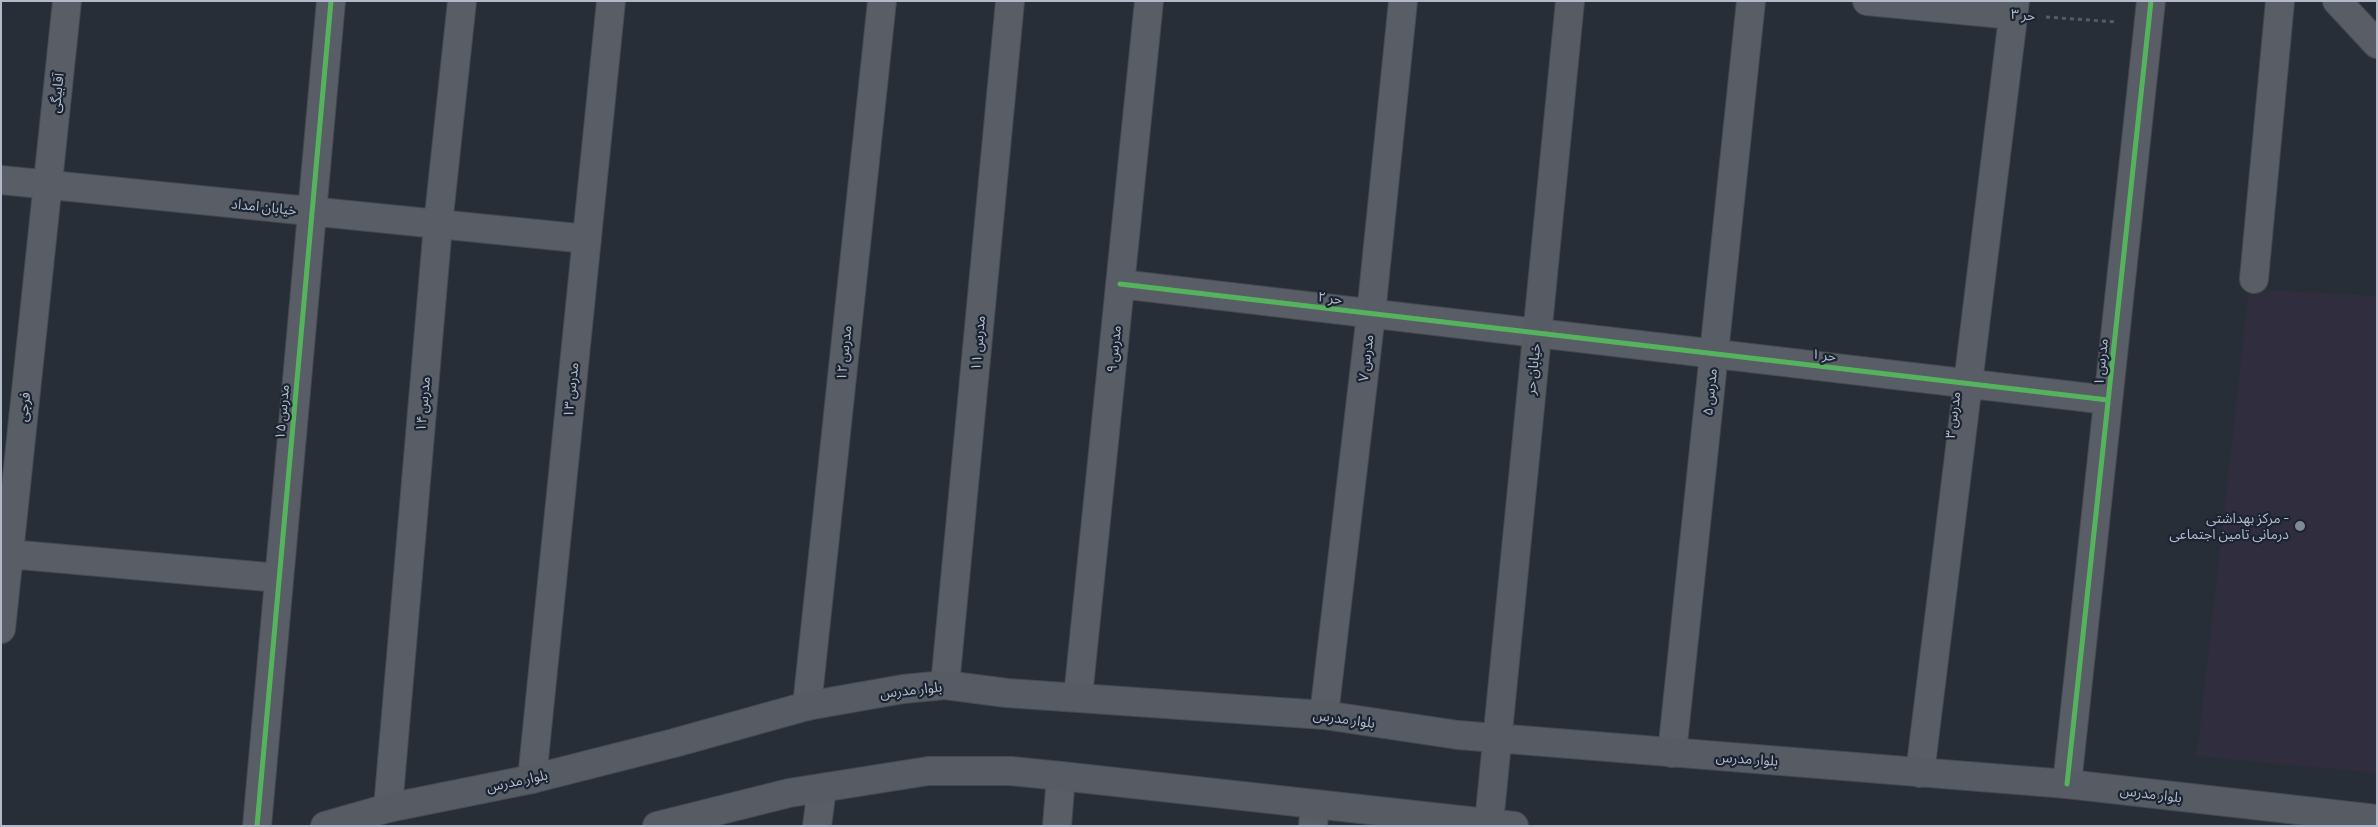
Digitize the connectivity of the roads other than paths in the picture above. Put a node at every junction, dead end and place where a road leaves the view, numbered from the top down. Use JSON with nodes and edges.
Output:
{"nodes":[{"id":1,"x":67,"y":1,"type":"edge"},
{"id":2,"x":331,"y":1,"type":"edge"},
{"id":3,"x":462,"y":1,"type":"edge"},
{"id":4,"x":611,"y":1,"type":"edge"},
{"id":5,"x":882,"y":1,"type":"edge"},
{"id":6,"x":1010,"y":1,"type":"edge"},
{"id":7,"x":1149,"y":1,"type":"edge"},
{"id":8,"x":1403,"y":1,"type":"edge"},
{"id":9,"x":1570,"y":1,"type":"edge"},
{"id":10,"x":1751,"y":1,"type":"edge"},
{"id":11,"x":1866,"y":1,"type":"edge"},
{"id":12,"x":2280,"y":1,"type":"edge"},
{"id":13,"x":2336,"y":1,"type":"edge"},
{"id":14,"x":2014,"y":8,"type":"edge"},
{"id":15,"x":2150,"y":13,"type":"edge"},
{"id":16,"x":2377,"y":44,"type":"edge"},
{"id":17,"x":1,"y":180,"type":"edge"},
{"id":18,"x":46,"y":185,"type":"junction"},
{"id":19,"x":312,"y":212,"type":"junction"},
{"id":20,"x":438,"y":225,"type":"junction"},
{"id":21,"x":587,"y":240,"type":"junction"},
{"id":22,"x":2254,"y":278,"type":"dead end"},
{"id":23,"x":1120,"y":284,"type":"junction"},
{"id":24,"x":1372,"y":314,"type":"junction"},
{"id":25,"x":1536,"y":333,"type":"junction"},
{"id":26,"x":1714,"y":354,"type":"junction"},
{"id":27,"x":1968,"y":384,"type":"junction"},
{"id":28,"x":2108,"y":400,"type":"junction"},
{"id":29,"x":9,"y":554,"type":"junction"},
{"id":30,"x":279,"y":578,"type":"junction"},
{"id":31,"x":1,"y":628,"type":"edge"},
{"id":32,"x":945,"y":685,"type":"junction"},
{"id":33,"x":1078,"y":697,"type":"junction"},
{"id":34,"x":807,"y":706,"type":"junction"},
{"id":35,"x":1324,"y":715,"type":"junction"},
{"id":36,"x":1496,"y":738,"type":"junction"},
{"id":37,"x":1672,"y":753,"type":"junction"},
{"id":38,"x":1920,"y":773,"type":"junction"},
{"id":39,"x":1061,"y":776,"type":"junction"},
{"id":40,"x":532,"y":779,"type":"junction"},
{"id":41,"x":2067,"y":784,"type":"junction"},
{"id":42,"x":822,"y":788,"type":"junction"},
{"id":43,"x":388,"y":808,"type":"junction"},
{"id":44,"x":1314,"y":815,"type":"edge"},
{"id":45,"x":2377,"y":819,"type":"edge"},
{"id":46,"x":1497,"y":825,"type":"edge"},
{"id":47,"x":257,"y":826,"type":"edge"},
{"id":48,"x":325,"y":826,"type":"edge"},
{"id":49,"x":657,"y":826,"type":"edge"},
{"id":50,"x":818,"y":826,"type":"edge"},
{"id":51,"x":1057,"y":826,"type":"edge"}],
"edges":[{"from":1,"to":18,"type":"street","name":"آقابیگی"},
{"from":2,"to":19,"type":"street","name":"مدرس ۱۵"},
{"from":3,"to":20,"type":"street","name":"مدرس ۱۴"},
{"from":4,"to":21,"type":"street","name":"مدرس ۱۳"},
{"from":5,"to":34,"type":"street","name":"مدرس ۱۲"},
{"from":6,"to":32,"type":"street","name":"مدرس ۱۱"},
{"from":7,"to":23,"type":"street","name":"مدرس ۹"},
{"from":8,"to":24,"type":"street","name":"مدرس ۷"},
{"from":9,"to":25,"type":"main road","name":"خیابان حر"},
{"from":10,"to":26,"type":"street","name":"مدرس ۵"},
{"from":11,"to":14,"type":"street","name":"حر ۳"},
{"from":12,"to":22,"type":"street"},
{"from":13,"to":16,"type":"street"},
{"from":14,"to":27,"type":"street","name":"مدرس ۳"},
{"from":15,"to":28,"type":"street","name":"مدرس ۱"},
{"from":17,"to":18,"type":"street","name":"خیابان امداد"},
{"from":18,"to":19,"type":"street","name":"خیابان امداد"},
{"from":18,"to":29,"type":"street","name":"فرجی"},
{"from":19,"to":20,"type":"street","name":"خیابان امداد"},
{"from":19,"to":30,"type":"street","name":"مدرس ۱۵"},
{"from":20,"to":21,"type":"street","name":"خیابان امداد"},
{"from":20,"to":43,"type":"street","name":"مدرس ۱۴"},
{"from":21,"to":40,"type":"street","name":"مدرس ۱۳"},
{"from":23,"to":24,"type":"street","name":"حر ۲"},
{"from":23,"to":33,"type":"street","name":"مدرس ۹"},
{"from":24,"to":25,"type":"street","name":"حر ۲"},
{"from":24,"to":35,"type":"street","name":"مدرس ۷"},
{"from":25,"to":26,"type":"street","name":"حر ۱"},
{"from":25,"to":36,"type":"main road","name":"خیابان حر"},
{"from":26,"to":27,"type":"street","name":"حر ۱"},
{"from":26,"to":37,"type":"street","name":"مدرس ۵"},
{"from":27,"to":28,"type":"street","name":"حر ۱"},
{"from":27,"to":38,"type":"street","name":"مدرس ۳"},
{"from":28,"to":41,"type":"street","name":"مدرس ۱"},
{"from":29,"to":30,"type":"street"},
{"from":29,"to":31,"type":"street","name":"فرجی"},
{"from":30,"to":47,"type":"street","name":"مدرس ۱۵"},
{"from":32,"to":33,"type":"main road","name":"بلوار مدرس"},
{"from":32,"to":34,"type":"main road","name":"بلوار مدرس"},
{"from":33,"to":35,"type":"main road","name":"بلوار مدرس"},
{"from":34,"to":40,"type":"main road","name":"بلوار مدرس"},
{"from":35,"to":36,"type":"main road","name":"بلوار مدرس"},
{"from":36,"to":37,"type":"main road","name":"بلوار مدرس"},
{"from":36,"to":46,"type":"main road","name":"خیابان حر"},
{"from":37,"to":38,"type":"main road","name":"بلوار مدرس"},
{"from":38,"to":41,"type":"main road","name":"بلوار مدرس"},
{"from":39,"to":42,"type":"main road"},
{"from":39,"to":44,"type":"main road"},
{"from":39,"to":51,"type":"street"},
{"from":40,"to":43,"type":"main road","name":"بلوار مدرس"},
{"from":41,"to":45,"type":"main road","name":"بلوار مدرس"},
{"from":42,"to":49,"type":"main road"},
{"from":42,"to":50,"type":"street"},
{"from":43,"to":48,"type":"main road","name":"بلوار مدرس"},
{"from":44,"to":46,"type":"main road"}]}
